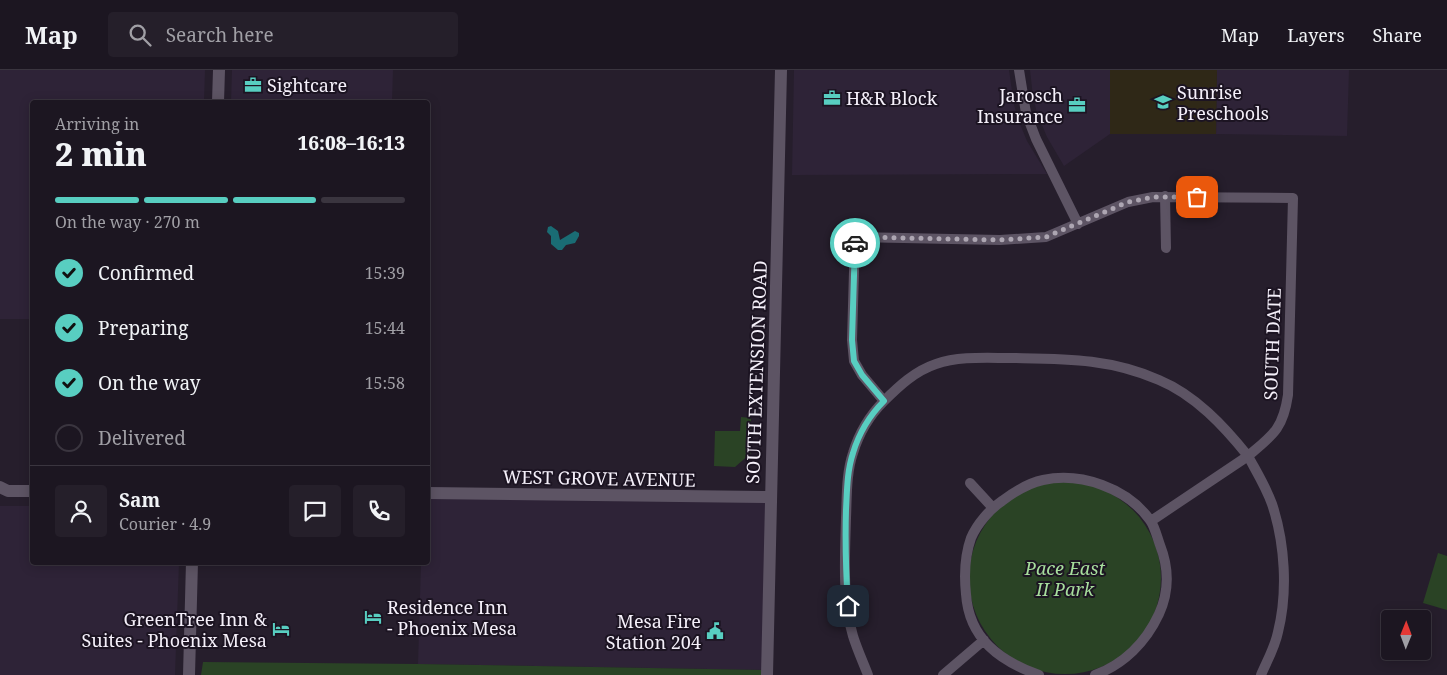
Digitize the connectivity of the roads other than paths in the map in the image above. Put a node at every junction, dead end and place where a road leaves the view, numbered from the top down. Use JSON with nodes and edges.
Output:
{"nodes":[{"id":1,"x":219,"y":70,"type":"edge"},
{"id":2,"x":782,"y":70,"type":"edge"},
{"id":3,"x":1019,"y":70,"type":"edge"},
{"id":4,"x":218,"y":100,"type":"edge"},
{"id":5,"x":1165,"y":196,"type":"junction"},
{"id":6,"x":1078,"y":224,"type":"junction"},
{"id":7,"x":1166,"y":248,"type":"dead end"},
{"id":8,"x":884,"y":401,"type":"junction"},
{"id":9,"x":1248,"y":456,"type":"junction"},
{"id":10,"x":970,"y":483,"type":"dead end"},
{"id":11,"x":30,"y":491,"type":"edge"},
{"id":12,"x":3,"y":492,"type":"edge"},
{"id":13,"x":430,"y":493,"type":"edge"},
{"id":14,"x":770,"y":497,"type":"junction"},
{"id":15,"x":993,"y":508,"type":"junction"},
{"id":16,"x":1151,"y":521,"type":"junction"},
{"id":17,"x":192,"y":565,"type":"edge"},
{"id":18,"x":984,"y":640,"type":"junction"},
{"id":19,"x":1107,"y":673,"type":"edge"},
{"id":20,"x":189,"y":675,"type":"edge"},
{"id":21,"x":767,"y":675,"type":"edge"},
{"id":22,"x":868,"y":675,"type":"edge"},
{"id":23,"x":943,"y":675,"type":"edge"},
{"id":24,"x":1039,"y":675,"type":"edge"},
{"id":25,"x":1095,"y":675,"type":"edge"},
{"id":26,"x":1261,"y":675,"type":"edge"}],
"edges":[{"from":1,"to":4,"type":"street"},
{"from":2,"to":14,"type":"street","name":"SOUTH EXTENSION ROAD"},
{"from":3,"to":6,"type":"street"},
{"from":5,"to":6,"type":"street"},
{"from":5,"to":7,"type":"street"},
{"from":5,"to":9,"type":"street","name":"SOUTH DATE"},
{"from":6,"to":8,"type":"street"},
{"from":8,"to":9,"type":"street"},
{"from":8,"to":22,"type":"street"},
{"from":9,"to":16,"type":"street","name":"SOUTH DATE"},
{"from":9,"to":26,"type":"street"},
{"from":10,"to":15,"type":"street"},
{"from":11,"to":12,"type":"street"},
{"from":13,"to":14,"type":"street","name":"WEST GROVE AVENUE"},
{"from":14,"to":21,"type":"street","name":"SOUTH EXTENSION ROAD"},
{"from":15,"to":16,"type":"street"},
{"from":15,"to":18,"type":"street"},
{"from":16,"to":19,"type":"street"},
{"from":17,"to":20,"type":"street"},
{"from":18,"to":23,"type":"street"},
{"from":18,"to":24,"type":"street"},
{"from":19,"to":25,"type":"street"}]}
